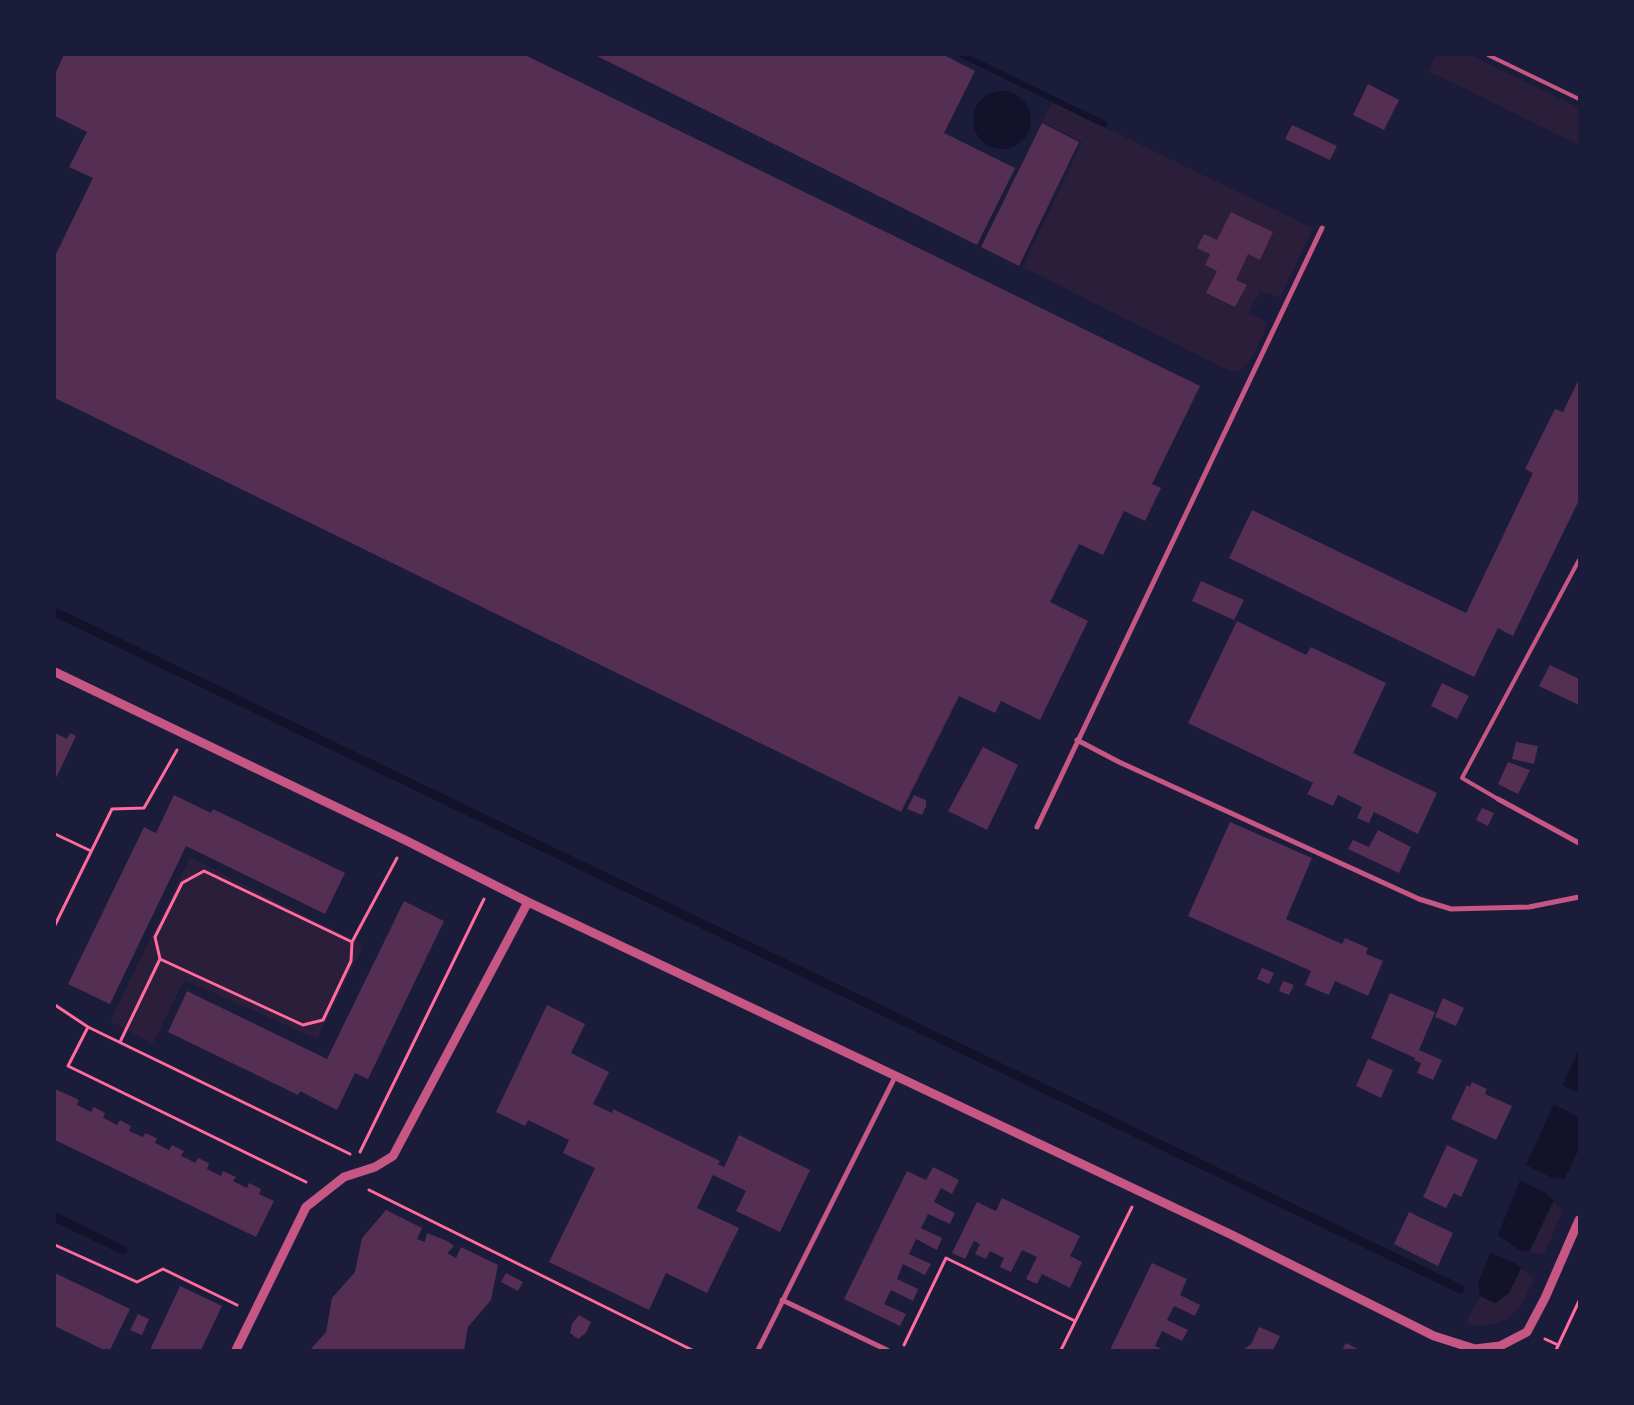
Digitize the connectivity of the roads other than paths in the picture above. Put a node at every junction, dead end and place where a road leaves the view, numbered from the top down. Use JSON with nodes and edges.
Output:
{"nodes":[{"id":1,"x":1488,"y":55,"type":"edge"},
{"id":2,"x":1579,"y":99,"type":"edge"},
{"id":3,"x":1322,"y":228,"type":"dead end"},
{"id":4,"x":1579,"y":560,"type":"edge"},
{"id":5,"x":55,"y":672,"type":"edge"},
{"id":6,"x":1077,"y":740,"type":"junction"},
{"id":7,"x":1498,"y":799,"type":"joint"},
{"id":8,"x":1037,"y":827,"type":"dead end"},
{"id":9,"x":1579,"y":843,"type":"edge"},
{"id":10,"x":1579,"y":897,"type":"edge"},
{"id":11,"x":528,"y":902,"type":"junction"},
{"id":12,"x":896,"y":1074,"type":"junction"},
{"id":13,"x":1579,"y":1220,"type":"edge"},
{"id":14,"x":782,"y":1300,"type":"junction"},
{"id":15,"x":1490,"y":1349,"type":"edge"},
{"id":16,"x":236,"y":1350,"type":"edge"},
{"id":17,"x":758,"y":1350,"type":"edge"},
{"id":18,"x":887,"y":1350,"type":"edge"}],
"edges":[{"from":1,"to":2,"type":"lane"},
{"from":3,"to":6,"type":"street"},
{"from":4,"to":7,"type":"lane"},
{"from":5,"to":11,"type":"street"},
{"from":6,"to":8,"type":"street"},
{"from":6,"to":10,"type":"street"},
{"from":7,"to":9,"type":"street"},
{"from":11,"to":12,"type":"street"},
{"from":11,"to":16,"type":"street"},
{"from":12,"to":14,"type":"street"},
{"from":12,"to":15,"type":"street"},
{"from":13,"to":15,"type":"street"},
{"from":14,"to":17,"type":"street"},
{"from":14,"to":18,"type":"street"}]}
